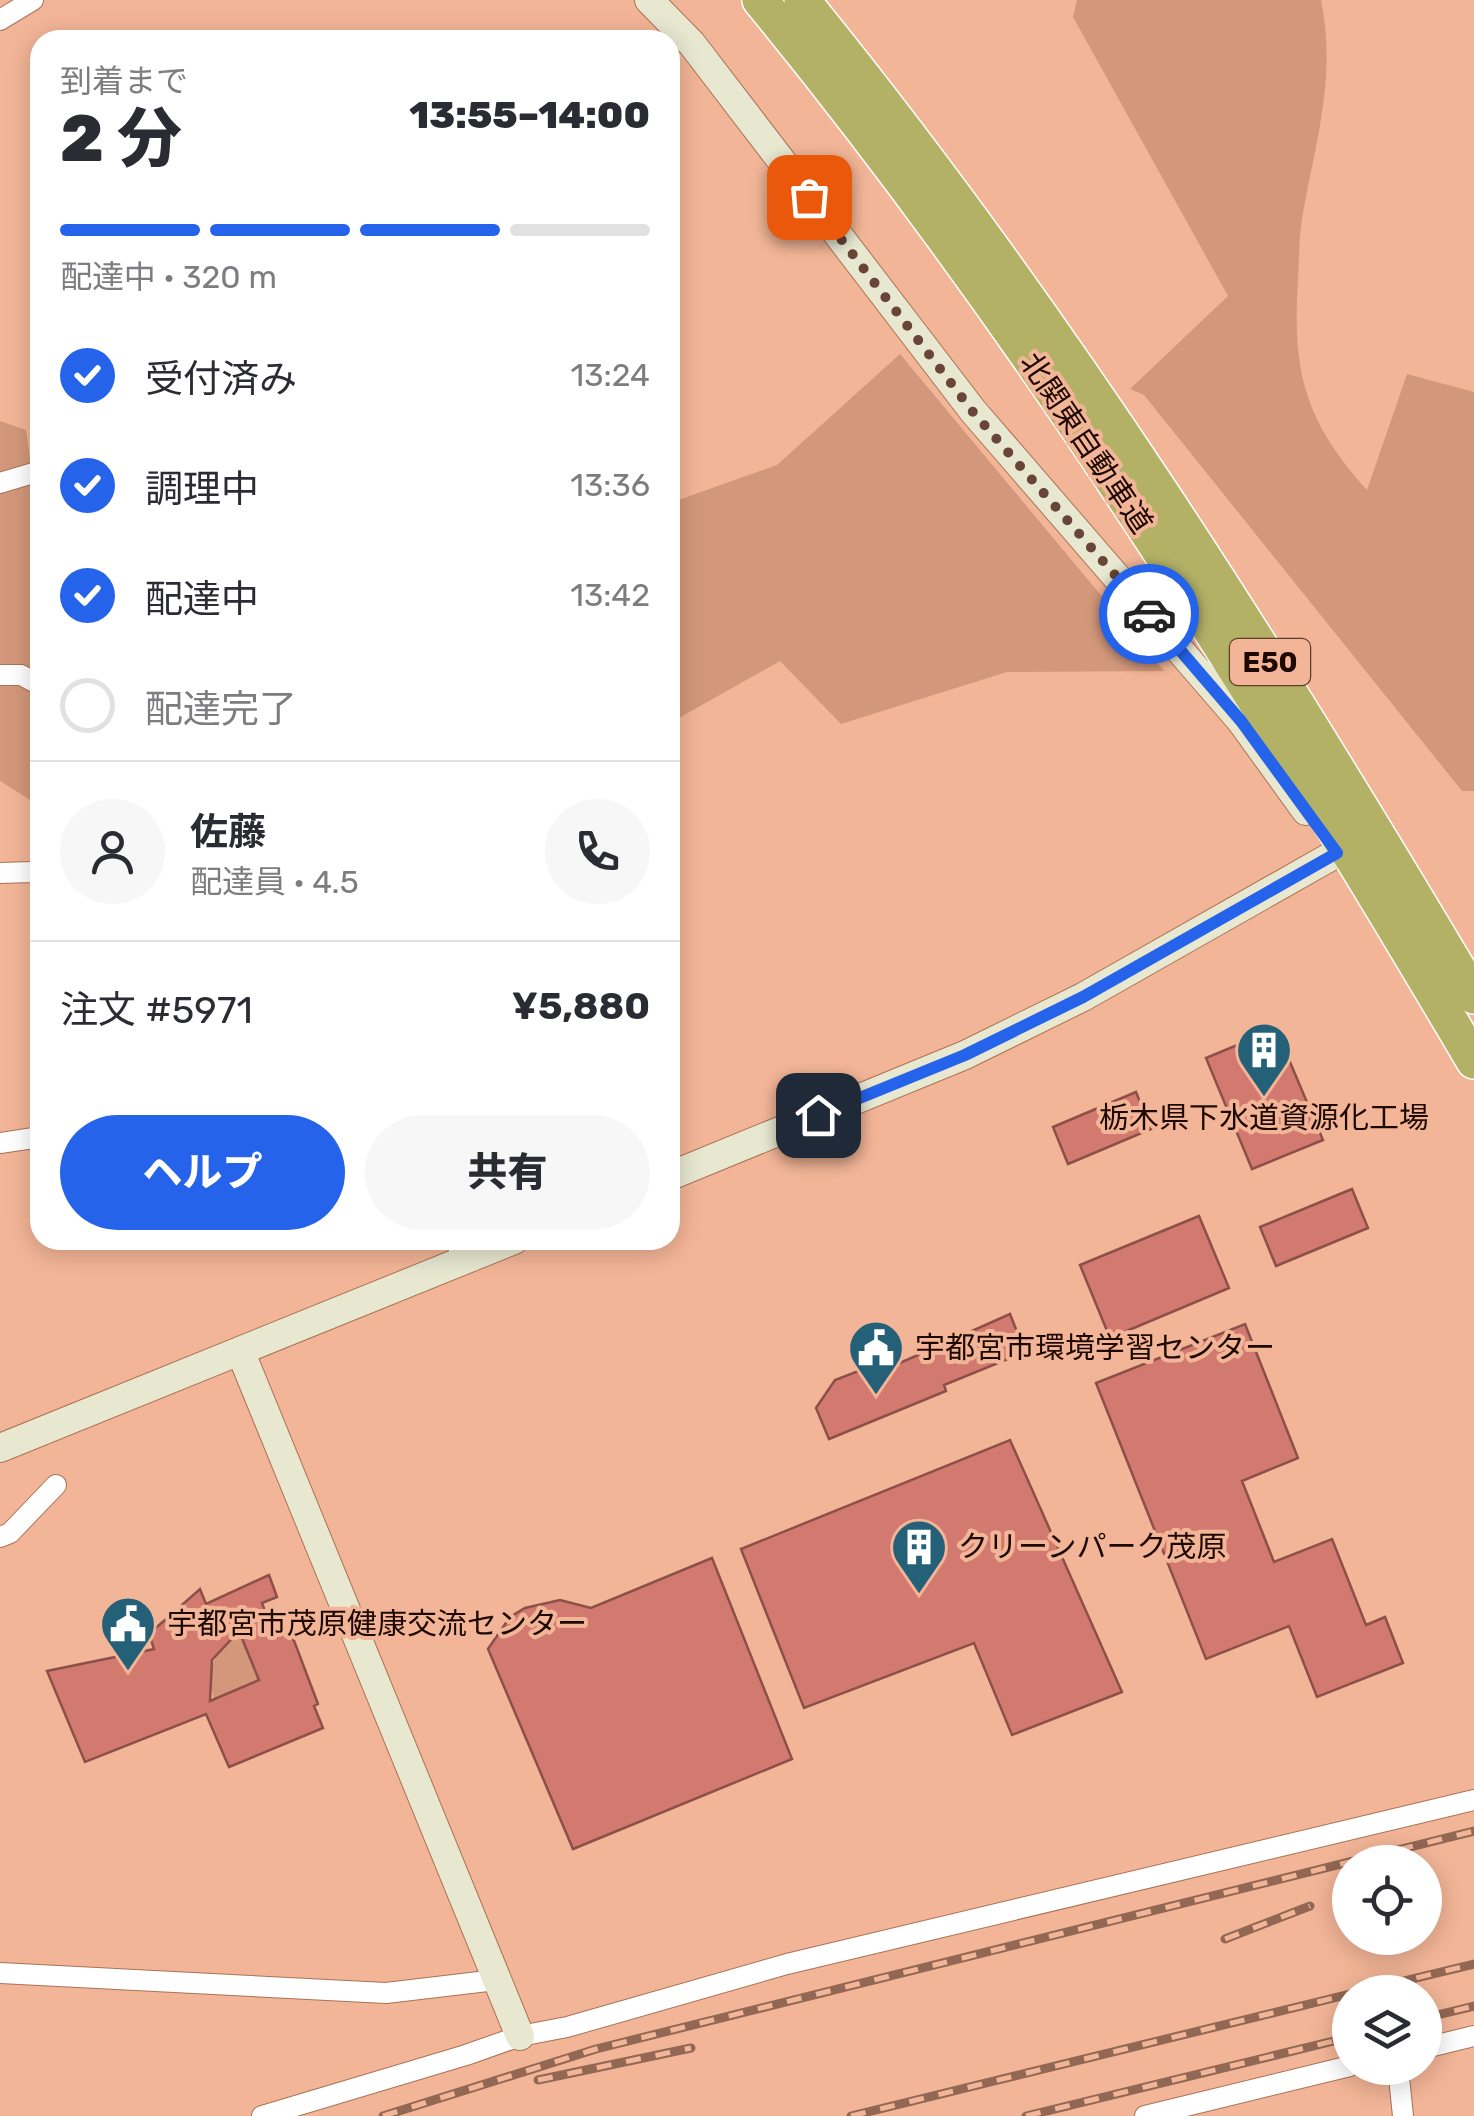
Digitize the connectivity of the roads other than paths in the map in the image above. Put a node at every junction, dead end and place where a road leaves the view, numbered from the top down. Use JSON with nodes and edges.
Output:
{"nodes":[{"id":1,"x":33,"y":0,"type":"edge"},
{"id":2,"x":649,"y":0,"type":"edge"},
{"id":3,"x":760,"y":0,"type":"edge"},
{"id":4,"x":802,"y":0,"type":"edge"},
{"id":5,"x":0,"y":20,"type":"edge"},
{"id":6,"x":678,"y":30,"type":"edge"},
{"id":7,"x":680,"y":32,"type":"edge"},
{"id":8,"x":1041,"y":346,"type":"junction"},
{"id":9,"x":30,"y":473,"type":"edge"},
{"id":10,"x":0,"y":483,"type":"edge"},
{"id":11,"x":0,"y":675,"type":"edge"},
{"id":12,"x":30,"y":680,"type":"edge"},
{"id":13,"x":1337,"y":853,"type":"junction"},
{"id":14,"x":30,"y":872,"type":"edge"},
{"id":15,"x":0,"y":873,"type":"edge"},
{"id":16,"x":1474,"y":996,"type":"edge"},
{"id":17,"x":1474,"y":1061,"type":"edge"},
{"id":18,"x":1474,"y":1079,"type":"edge"},
{"id":19,"x":30,"y":1138,"type":"edge"},
{"id":20,"x":0,"y":1143,"type":"edge"},
{"id":21,"x":680,"y":1172,"type":"edge"},
{"id":22,"x":460,"y":1250,"type":"edge"},
{"id":23,"x":241,"y":1353,"type":"junction"},
{"id":24,"x":0,"y":1448,"type":"edge"},
{"id":25,"x":56,"y":1485,"type":"dead end"},
{"id":26,"x":0,"y":1537,"type":"edge"},
{"id":27,"x":1474,"y":1800,"type":"edge"},
{"id":28,"x":0,"y":1973,"type":"edge"},
{"id":29,"x":496,"y":1980,"type":"junction"},
{"id":30,"x":520,"y":2036,"type":"junction"},
{"id":31,"x":1474,"y":2036,"type":"edge"},
{"id":32,"x":1442,"y":2044,"type":"edge"},
{"id":33,"x":1332,"y":2070,"type":"edge"},
{"id":34,"x":1400,"y":2085,"type":"edge"},
{"id":35,"x":262,"y":2116,"type":"edge"},
{"id":36,"x":1146,"y":2116,"type":"edge"},
{"id":37,"x":1403,"y":2116,"type":"edge"}],
"edges":[{"from":1,"to":5,"type":"street"},
{"from":2,"to":6,"type":"street"},
{"from":3,"to":8,"type":"highway","name":"北関東自動車道","number":"E50"},
{"from":4,"to":8,"type":"highway","name":"北関東自動車道","number":"E50"},
{"from":7,"to":13,"type":"street"},
{"from":8,"to":16,"type":"highway","name":"北関東自動車道","number":"E50"},
{"from":8,"to":17,"type":"highway","name":"北関東自動車道","number":"E50"},
{"from":9,"to":10,"type":"street"},
{"from":11,"to":12,"type":"street"},
{"from":13,"to":18,"type":"street"},
{"from":13,"to":21,"type":"street"},
{"from":14,"to":15,"type":"street"},
{"from":19,"to":20,"type":"street"},
{"from":22,"to":23,"type":"street"},
{"from":23,"to":24,"type":"street"},
{"from":23,"to":29,"type":"street"},
{"from":25,"to":26,"type":"street"},
{"from":27,"to":30,"type":"street"},
{"from":28,"to":29,"type":"street"},
{"from":29,"to":30,"type":"street"},
{"from":30,"to":35,"type":"street"},
{"from":31,"to":32,"type":"street"},
{"from":33,"to":36,"type":"street"},
{"from":34,"to":37,"type":"street"}]}
